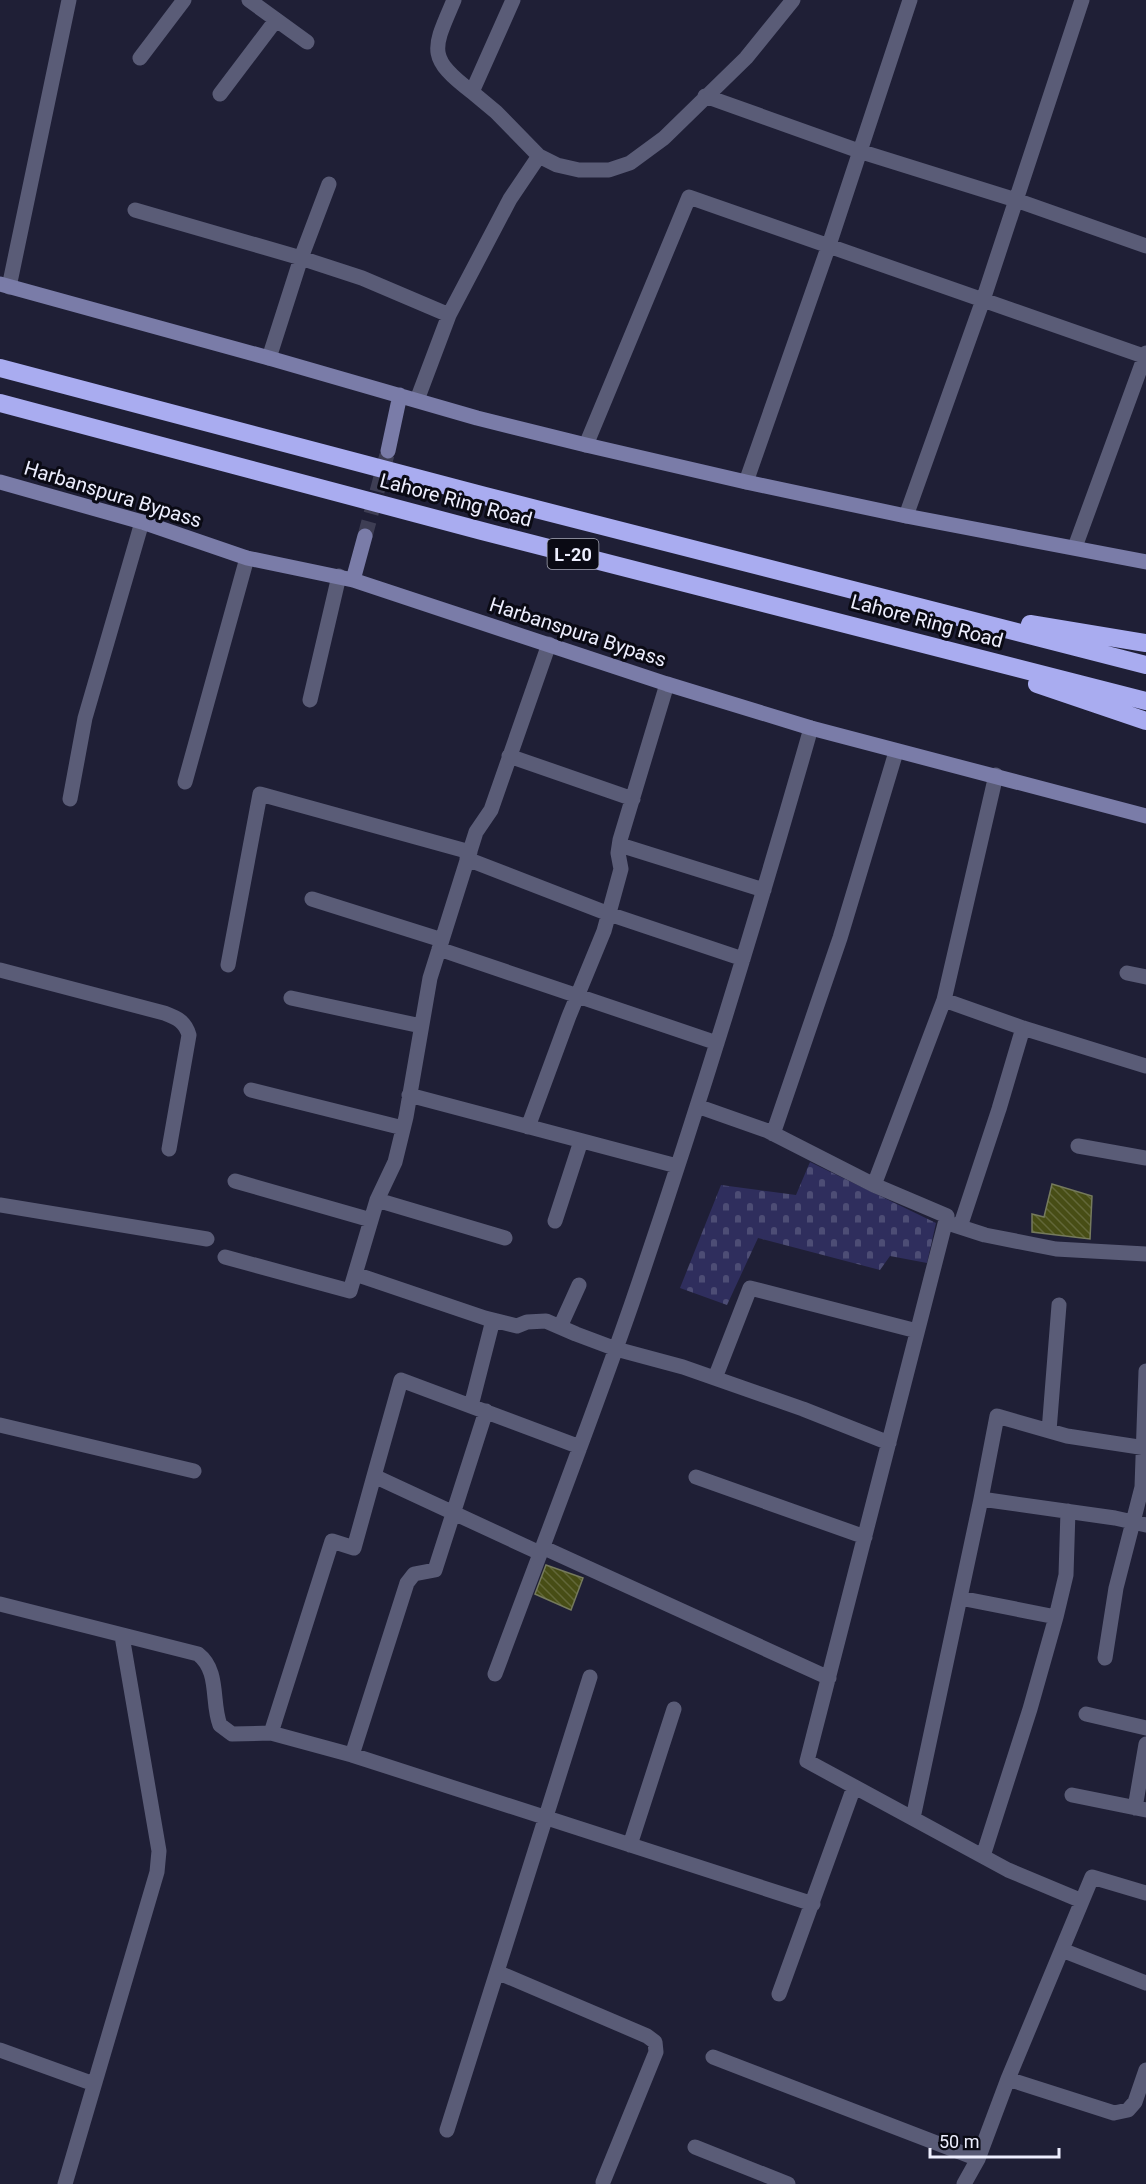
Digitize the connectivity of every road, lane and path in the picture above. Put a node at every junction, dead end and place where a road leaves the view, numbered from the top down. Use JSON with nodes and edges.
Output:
{"nodes":[{"id":1,"x":69,"y":0,"type":"edge"},
{"id":2,"x":184,"y":0,"type":"edge"},
{"id":3,"x":250,"y":0,"type":"edge"},
{"id":4,"x":454,"y":0,"type":"edge"},
{"id":5,"x":513,"y":0,"type":"edge"},
{"id":6,"x":793,"y":0,"type":"edge"},
{"id":7,"x":910,"y":0,"type":"edge"},
{"id":8,"x":1082,"y":0,"type":"edge"},
{"id":9,"x":276,"y":20,"type":"junction"},
{"id":10,"x":307,"y":42,"type":"dead end"},
{"id":11,"x":140,"y":58,"type":"dead end"},
{"id":12,"x":472,"y":92,"type":"junction"},
{"id":13,"x":220,"y":94,"type":"dead end"},
{"id":14,"x":705,"y":96,"type":"junction"},
{"id":15,"x":860,"y":151,"type":"junction"},
{"id":16,"x":539,"y":156,"type":"junction"},
{"id":17,"x":329,"y":184,"type":"dead end"},
{"id":18,"x":1016,"y":200,"type":"junction"},
{"id":19,"x":135,"y":210,"type":"dead end"},
{"id":20,"x":829,"y":245,"type":"junction"},
{"id":21,"x":1146,"y":246,"type":"edge"},
{"id":22,"x":301,"y":258,"type":"junction"},
{"id":23,"x":5,"y":285,"type":"edge"},
{"id":24,"x":983,"y":300,"type":"junction"},
{"id":25,"x":449,"y":315,"type":"junction"},
{"id":26,"x":1146,"y":355,"type":"edge"},
{"id":27,"x":269,"y":358,"type":"junction"},
{"id":28,"x":0,"y":368,"type":"edge"},
{"id":29,"x":400,"y":395,"type":"junction"},
{"id":30,"x":417,"y":400,"type":"junction"},
{"id":31,"x":0,"y":403,"type":"edge"},
{"id":32,"x":586,"y":445,"type":"junction"},
{"id":33,"x":388,"y":451,"type":"tunnel mouth"},
{"id":34,"x":0,"y":482,"type":"edge"},
{"id":35,"x":746,"y":482,"type":"junction"},
{"id":36,"x":906,"y":516,"type":"junction"},
{"id":37,"x":142,"y":522,"type":"junction"},
{"id":38,"x":365,"y":536,"type":"tunnel mouth"},
{"id":39,"x":1075,"y":547,"type":"junction"},
{"id":40,"x":247,"y":558,"type":"junction"},
{"id":41,"x":1146,"y":562,"type":"edge"},
{"id":42,"x":346,"y":578,"type":"junction"},
{"id":43,"x":912,"y":604,"type":"junction"},
{"id":44,"x":902,"y":637,"type":"junction"},
{"id":45,"x":1146,"y":643,"type":"edge"},
{"id":46,"x":549,"y":644,"type":"junction"},
{"id":47,"x":1146,"y":665,"type":"edge"},
{"id":48,"x":667,"y":684,"type":"junction"},
{"id":49,"x":310,"y":700,"type":"dead end"},
{"id":50,"x":1146,"y":701,"type":"edge"},
{"id":51,"x":1146,"y":721,"type":"edge"},
{"id":52,"x":811,"y":728,"type":"junction"},
{"id":53,"x":896,"y":752,"type":"junction"},
{"id":54,"x":509,"y":756,"type":"junction"},
{"id":55,"x":996,"y":775,"type":"junction"},
{"id":56,"x":185,"y":782,"type":"dead end"},
{"id":57,"x":70,"y":799,"type":"dead end"},
{"id":58,"x":633,"y":799,"type":"junction"},
{"id":59,"x":1146,"y":816,"type":"edge"},
{"id":60,"x":620,"y":845,"type":"junction"},
{"id":61,"x":468,"y":856,"type":"junction"},
{"id":62,"x":764,"y":890,"type":"junction"},
{"id":63,"x":312,"y":899,"type":"dead end"},
{"id":64,"x":609,"y":914,"type":"junction"},
{"id":65,"x":440,"y":944,"type":"junction"},
{"id":66,"x":743,"y":959,"type":"junction"},
{"id":67,"x":228,"y":965,"type":"dead end"},
{"id":68,"x":0,"y":970,"type":"edge"},
{"id":69,"x":1127,"y":974,"type":"dead end"},
{"id":70,"x":1146,"y":977,"type":"edge"},
{"id":71,"x":577,"y":996,"type":"junction"},
{"id":72,"x":291,"y":998,"type":"dead end"},
{"id":73,"x":944,"y":1000,"type":"junction"},
{"id":74,"x":421,"y":1026,"type":"junction"},
{"id":75,"x":1023,"y":1028,"type":"junction"},
{"id":76,"x":717,"y":1043,"type":"junction"},
{"id":77,"x":1146,"y":1066,"type":"edge"},
{"id":78,"x":250,"y":1090,"type":"dead end"},
{"id":79,"x":409,"y":1095,"type":"junction"},
{"id":80,"x":697,"y":1106,"type":"junction"},
{"id":81,"x":528,"y":1127,"type":"junction"},
{"id":82,"x":403,"y":1128,"type":"junction"},
{"id":83,"x":774,"y":1134,"type":"junction"},
{"id":84,"x":580,"y":1141,"type":"junction"},
{"id":85,"x":1078,"y":1146,"type":"dead end"},
{"id":86,"x":169,"y":1149,"type":"dead end"},
{"id":87,"x":1146,"y":1158,"type":"edge"},
{"id":88,"x":677,"y":1166,"type":"junction"},
{"id":89,"x":235,"y":1181,"type":"dead end"},
{"id":90,"x":874,"y":1185,"type":"junction"},
{"id":91,"x":377,"y":1200,"type":"junction"},
{"id":92,"x":0,"y":1205,"type":"edge"},
{"id":93,"x":371,"y":1220,"type":"junction"},
{"id":94,"x":555,"y":1221,"type":"dead end"},
{"id":95,"x":953,"y":1225,"type":"junction"},
{"id":96,"x":505,"y":1238,"type":"dead end"},
{"id":97,"x":207,"y":1239,"type":"dead end"},
{"id":98,"x":1146,"y":1254,"type":"edge"},
{"id":99,"x":225,"y":1257,"type":"dead end"},
{"id":100,"x":355,"y":1274,"type":"junction"},
{"id":101,"x":579,"y":1285,"type":"dead end"},
{"id":102,"x":1059,"y":1305,"type":"dead end"},
{"id":103,"x":493,"y":1320,"type":"junction"},
{"id":104,"x":560,"y":1327,"type":"junction"},
{"id":105,"x":917,"y":1331,"type":"junction"},
{"id":106,"x":615,"y":1349,"type":"junction"},
{"id":107,"x":1146,"y":1371,"type":"edge"},
{"id":108,"x":715,"y":1378,"type":"junction"},
{"id":109,"x":471,"y":1406,"type":"junction"},
{"id":110,"x":486,"y":1412,"type":"junction"},
{"id":111,"x":0,"y":1425,"type":"edge"},
{"id":112,"x":1049,"y":1431,"type":"junction"},
{"id":113,"x":889,"y":1443,"type":"junction"},
{"id":114,"x":580,"y":1447,"type":"junction"},
{"id":115,"x":1145,"y":1448,"type":"edge"},
{"id":116,"x":194,"y":1472,"type":"dead end"},
{"id":117,"x":374,"y":1476,"type":"junction"},
{"id":118,"x":696,"y":1477,"type":"dead end"},
{"id":119,"x":981,"y":1499,"type":"junction"},
{"id":120,"x":1068,"y":1511,"type":"junction"},
{"id":121,"x":454,"y":1513,"type":"junction"},
{"id":122,"x":1139,"y":1524,"type":"edge"},
{"id":123,"x":865,"y":1537,"type":"junction"},
{"id":124,"x":541,"y":1550,"type":"junction"},
{"id":125,"x":960,"y":1598,"type":"junction"},
{"id":126,"x":0,"y":1604,"type":"edge"},
{"id":127,"x":1056,"y":1617,"type":"junction"},
{"id":128,"x":122,"y":1636,"type":"junction"},
{"id":129,"x":1105,"y":1658,"type":"dead end"},
{"id":130,"x":495,"y":1674,"type":"dead end"},
{"id":131,"x":590,"y":1677,"type":"dead end"},
{"id":132,"x":829,"y":1678,"type":"junction"},
{"id":133,"x":674,"y":1709,"type":"dead end"},
{"id":134,"x":1086,"y":1714,"type":"dead end"},
{"id":135,"x":1146,"y":1728,"type":"edge"},
{"id":136,"x":271,"y":1733,"type":"junction"},
{"id":137,"x":1146,"y":1744,"type":"edge"},
{"id":138,"x":352,"y":1755,"type":"junction"},
{"id":139,"x":854,"y":1786,"type":"junction"},
{"id":140,"x":1071,"y":1795,"type":"dead end"},
{"id":141,"x":1141,"y":1809,"type":"edge"},
{"id":142,"x":546,"y":1818,"type":"junction"},
{"id":143,"x":913,"y":1818,"type":"junction"},
{"id":144,"x":630,"y":1845,"type":"junction"},
{"id":145,"x":983,"y":1856,"type":"junction"},
{"id":146,"x":1146,"y":1893,"type":"edge"},
{"id":147,"x":1082,"y":1901,"type":"junction"},
{"id":148,"x":813,"y":1904,"type":"junction"},
{"id":149,"x":1062,"y":1950,"type":"junction"},
{"id":150,"x":497,"y":1972,"type":"junction"},
{"id":151,"x":1146,"y":1983,"type":"edge"},
{"id":152,"x":779,"y":1994,"type":"dead end"},
{"id":153,"x":0,"y":2050,"type":"edge"},
{"id":154,"x":713,"y":2057,"type":"dead end"},
{"id":155,"x":1146,"y":2070,"type":"edge"},
{"id":156,"x":1008,"y":2079,"type":"junction"},
{"id":157,"x":94,"y":2084,"type":"junction"},
{"id":158,"x":447,"y":2130,"type":"dead end"},
{"id":159,"x":695,"y":2146,"type":"dead end"},
{"id":160,"x":978,"y":2159,"type":"junction"},
{"id":161,"x":603,"y":2182,"type":"dead end"},
{"id":162,"x":65,"y":2184,"type":"edge"},
{"id":163,"x":788,"y":2184,"type":"edge"},
{"id":164,"x":964,"y":2184,"type":"edge"}],
"edges":[{"from":1,"to":23,"type":"street"},
{"from":2,"to":11,"type":"street"},
{"from":3,"to":9,"type":"street"},
{"from":4,"to":12,"type":"street"},
{"from":5,"to":12,"type":"street"},
{"from":6,"to":14,"type":"street"},
{"from":7,"to":15,"type":"street"},
{"from":8,"to":18,"type":"street"},
{"from":9,"to":10,"type":"street"},
{"from":9,"to":13,"type":"street"},
{"from":12,"to":16,"type":"street"},
{"from":14,"to":15,"type":"street"},
{"from":14,"to":16,"type":"street"},
{"from":15,"to":18,"type":"street"},
{"from":15,"to":20,"type":"street"},
{"from":16,"to":25,"type":"street"},
{"from":17,"to":22,"type":"street"},
{"from":18,"to":21,"type":"street"},
{"from":18,"to":24,"type":"street"},
{"from":19,"to":22,"type":"street"},
{"from":20,"to":24,"type":"street"},
{"from":20,"to":32,"type":"street"},
{"from":20,"to":35,"type":"street"},
{"from":22,"to":25,"type":"street"},
{"from":22,"to":27,"type":"street"},
{"from":23,"to":27,"type":"street"},
{"from":24,"to":26,"type":"street"},
{"from":24,"to":36,"type":"street"},
{"from":25,"to":30,"type":"street"},
{"from":26,"to":39,"type":"street"},
{"from":27,"to":29,"type":"street"},
{"from":28,"to":43,"type":"highway","name":"Lahore Ring Road","number":"L-20"},
{"from":29,"to":30,"type":"street"},
{"from":29,"to":33,"type":"street"},
{"from":30,"to":32,"type":"street"},
{"from":31,"to":44,"type":"highway","name":"Lahore Ring Road","number":"L-20"},
{"from":32,"to":35,"type":"street"},
{"from":34,"to":37,"type":"street","name":"Harbanspura Bypass"},
{"from":35,"to":36,"type":"street"},
{"from":36,"to":39,"type":"street"},
{"from":37,"to":40,"type":"street","name":"Harbanspura Bypass"},
{"from":37,"to":57,"type":"street"},
{"from":38,"to":42,"type":"street"},
{"from":39,"to":41,"type":"street"},
{"from":40,"to":42,"type":"street","name":"Harbanspura Bypass"},
{"from":40,"to":56,"type":"street"},
{"from":42,"to":46,"type":"street","name":"Harbanspura Bypass"},
{"from":42,"to":49,"type":"street"},
{"from":43,"to":45,"type":"highway"},
{"from":43,"to":47,"type":"highway","name":"Lahore Ring Road","number":"L-20"},
{"from":44,"to":50,"type":"highway","name":"Lahore Ring Road","number":"L-20"},
{"from":44,"to":51,"type":"highway"},
{"from":46,"to":48,"type":"street","name":"Harbanspura Bypass"},
{"from":46,"to":54,"type":"street"},
{"from":48,"to":52,"type":"street","name":"Harbanspura Bypass"},
{"from":48,"to":58,"type":"street"},
{"from":52,"to":53,"type":"street","name":"Harbanspura Bypass"},
{"from":52,"to":62,"type":"street"},
{"from":53,"to":55,"type":"street","name":"Harbanspura Bypass"},
{"from":53,"to":83,"type":"street"},
{"from":54,"to":58,"type":"street"},
{"from":54,"to":61,"type":"street"},
{"from":55,"to":59,"type":"street","name":"Harbanspura Bypass"},
{"from":55,"to":73,"type":"street"},
{"from":58,"to":60,"type":"street"},
{"from":60,"to":62,"type":"street"},
{"from":60,"to":64,"type":"street"},
{"from":61,"to":64,"type":"street"},
{"from":61,"to":65,"type":"street"},
{"from":61,"to":67,"type":"street"},
{"from":62,"to":66,"type":"street"},
{"from":63,"to":65,"type":"street"},
{"from":64,"to":66,"type":"street"},
{"from":64,"to":71,"type":"street"},
{"from":65,"to":71,"type":"street"},
{"from":65,"to":74,"type":"street"},
{"from":66,"to":76,"type":"street"},
{"from":68,"to":86,"type":"street"},
{"from":69,"to":70,"type":"street"},
{"from":71,"to":76,"type":"street"},
{"from":71,"to":81,"type":"street"},
{"from":72,"to":74,"type":"street"},
{"from":73,"to":75,"type":"street"},
{"from":73,"to":90,"type":"street"},
{"from":74,"to":79,"type":"street"},
{"from":75,"to":77,"type":"street"},
{"from":75,"to":95,"type":"street"},
{"from":76,"to":80,"type":"street"},
{"from":78,"to":82,"type":"street"},
{"from":79,"to":81,"type":"street"},
{"from":79,"to":82,"type":"street"},
{"from":80,"to":83,"type":"street"},
{"from":80,"to":88,"type":"street"},
{"from":81,"to":84,"type":"street"},
{"from":82,"to":91,"type":"street"},
{"from":83,"to":90,"type":"street"},
{"from":84,"to":88,"type":"street"},
{"from":84,"to":94,"type":"street"},
{"from":85,"to":87,"type":"street"},
{"from":88,"to":106,"type":"street"},
{"from":89,"to":93,"type":"street"},
{"from":90,"to":95,"type":"street"},
{"from":91,"to":93,"type":"street"},
{"from":91,"to":96,"type":"street"},
{"from":92,"to":97,"type":"street"},
{"from":93,"to":100,"type":"street"},
{"from":95,"to":98,"type":"street"},
{"from":95,"to":105,"type":"street"},
{"from":99,"to":100,"type":"street"},
{"from":100,"to":103,"type":"street"},
{"from":101,"to":104,"type":"street"},
{"from":102,"to":112,"type":"street"},
{"from":103,"to":104,"type":"street"},
{"from":103,"to":109,"type":"street"},
{"from":104,"to":106,"type":"street"},
{"from":105,"to":108,"type":"street"},
{"from":105,"to":113,"type":"street"},
{"from":106,"to":108,"type":"street"},
{"from":106,"to":114,"type":"street"},
{"from":107,"to":115,"type":"street"},
{"from":108,"to":113,"type":"street"},
{"from":109,"to":110,"type":"street"},
{"from":109,"to":117,"type":"street"},
{"from":110,"to":114,"type":"street"},
{"from":110,"to":121,"type":"street"},
{"from":111,"to":116,"type":"street"},
{"from":112,"to":115,"type":"street"},
{"from":112,"to":119,"type":"street"},
{"from":113,"to":123,"type":"street"},
{"from":114,"to":124,"type":"street"},
{"from":115,"to":122,"type":"street"},
{"from":117,"to":121,"type":"street"},
{"from":117,"to":136,"type":"street"},
{"from":118,"to":123,"type":"street"},
{"from":119,"to":120,"type":"street"},
{"from":119,"to":125,"type":"street"},
{"from":120,"to":122,"type":"street"},
{"from":120,"to":127,"type":"street"},
{"from":121,"to":124,"type":"street"},
{"from":121,"to":138,"type":"street"},
{"from":122,"to":129,"type":"street"},
{"from":123,"to":132,"type":"street"},
{"from":124,"to":130,"type":"street"},
{"from":124,"to":132,"type":"street"},
{"from":125,"to":127,"type":"street"},
{"from":125,"to":143,"type":"street"},
{"from":126,"to":128,"type":"street"},
{"from":127,"to":145,"type":"street"},
{"from":128,"to":136,"type":"street"},
{"from":128,"to":157,"type":"street"},
{"from":131,"to":142,"type":"street"},
{"from":132,"to":139,"type":"street"},
{"from":133,"to":144,"type":"street"},
{"from":134,"to":135,"type":"street"},
{"from":136,"to":138,"type":"street"},
{"from":137,"to":141,"type":"street"},
{"from":138,"to":142,"type":"street"},
{"from":139,"to":143,"type":"street"},
{"from":139,"to":148,"type":"street"},
{"from":140,"to":141,"type":"street"},
{"from":142,"to":144,"type":"street"},
{"from":142,"to":150,"type":"street"},
{"from":143,"to":145,"type":"street"},
{"from":144,"to":148,"type":"street"},
{"from":145,"to":147,"type":"street"},
{"from":146,"to":147,"type":"street"},
{"from":147,"to":149,"type":"street"},
{"from":148,"to":152,"type":"street"},
{"from":149,"to":151,"type":"street"},
{"from":149,"to":156,"type":"street"},
{"from":150,"to":158,"type":"street"},
{"from":150,"to":161,"type":"street"},
{"from":153,"to":157,"type":"street"},
{"from":154,"to":160,"type":"street"},
{"from":155,"to":156,"type":"street"},
{"from":156,"to":160,"type":"street"},
{"from":157,"to":162,"type":"street"},
{"from":159,"to":163,"type":"street"},
{"from":160,"to":164,"type":"street"}]}
